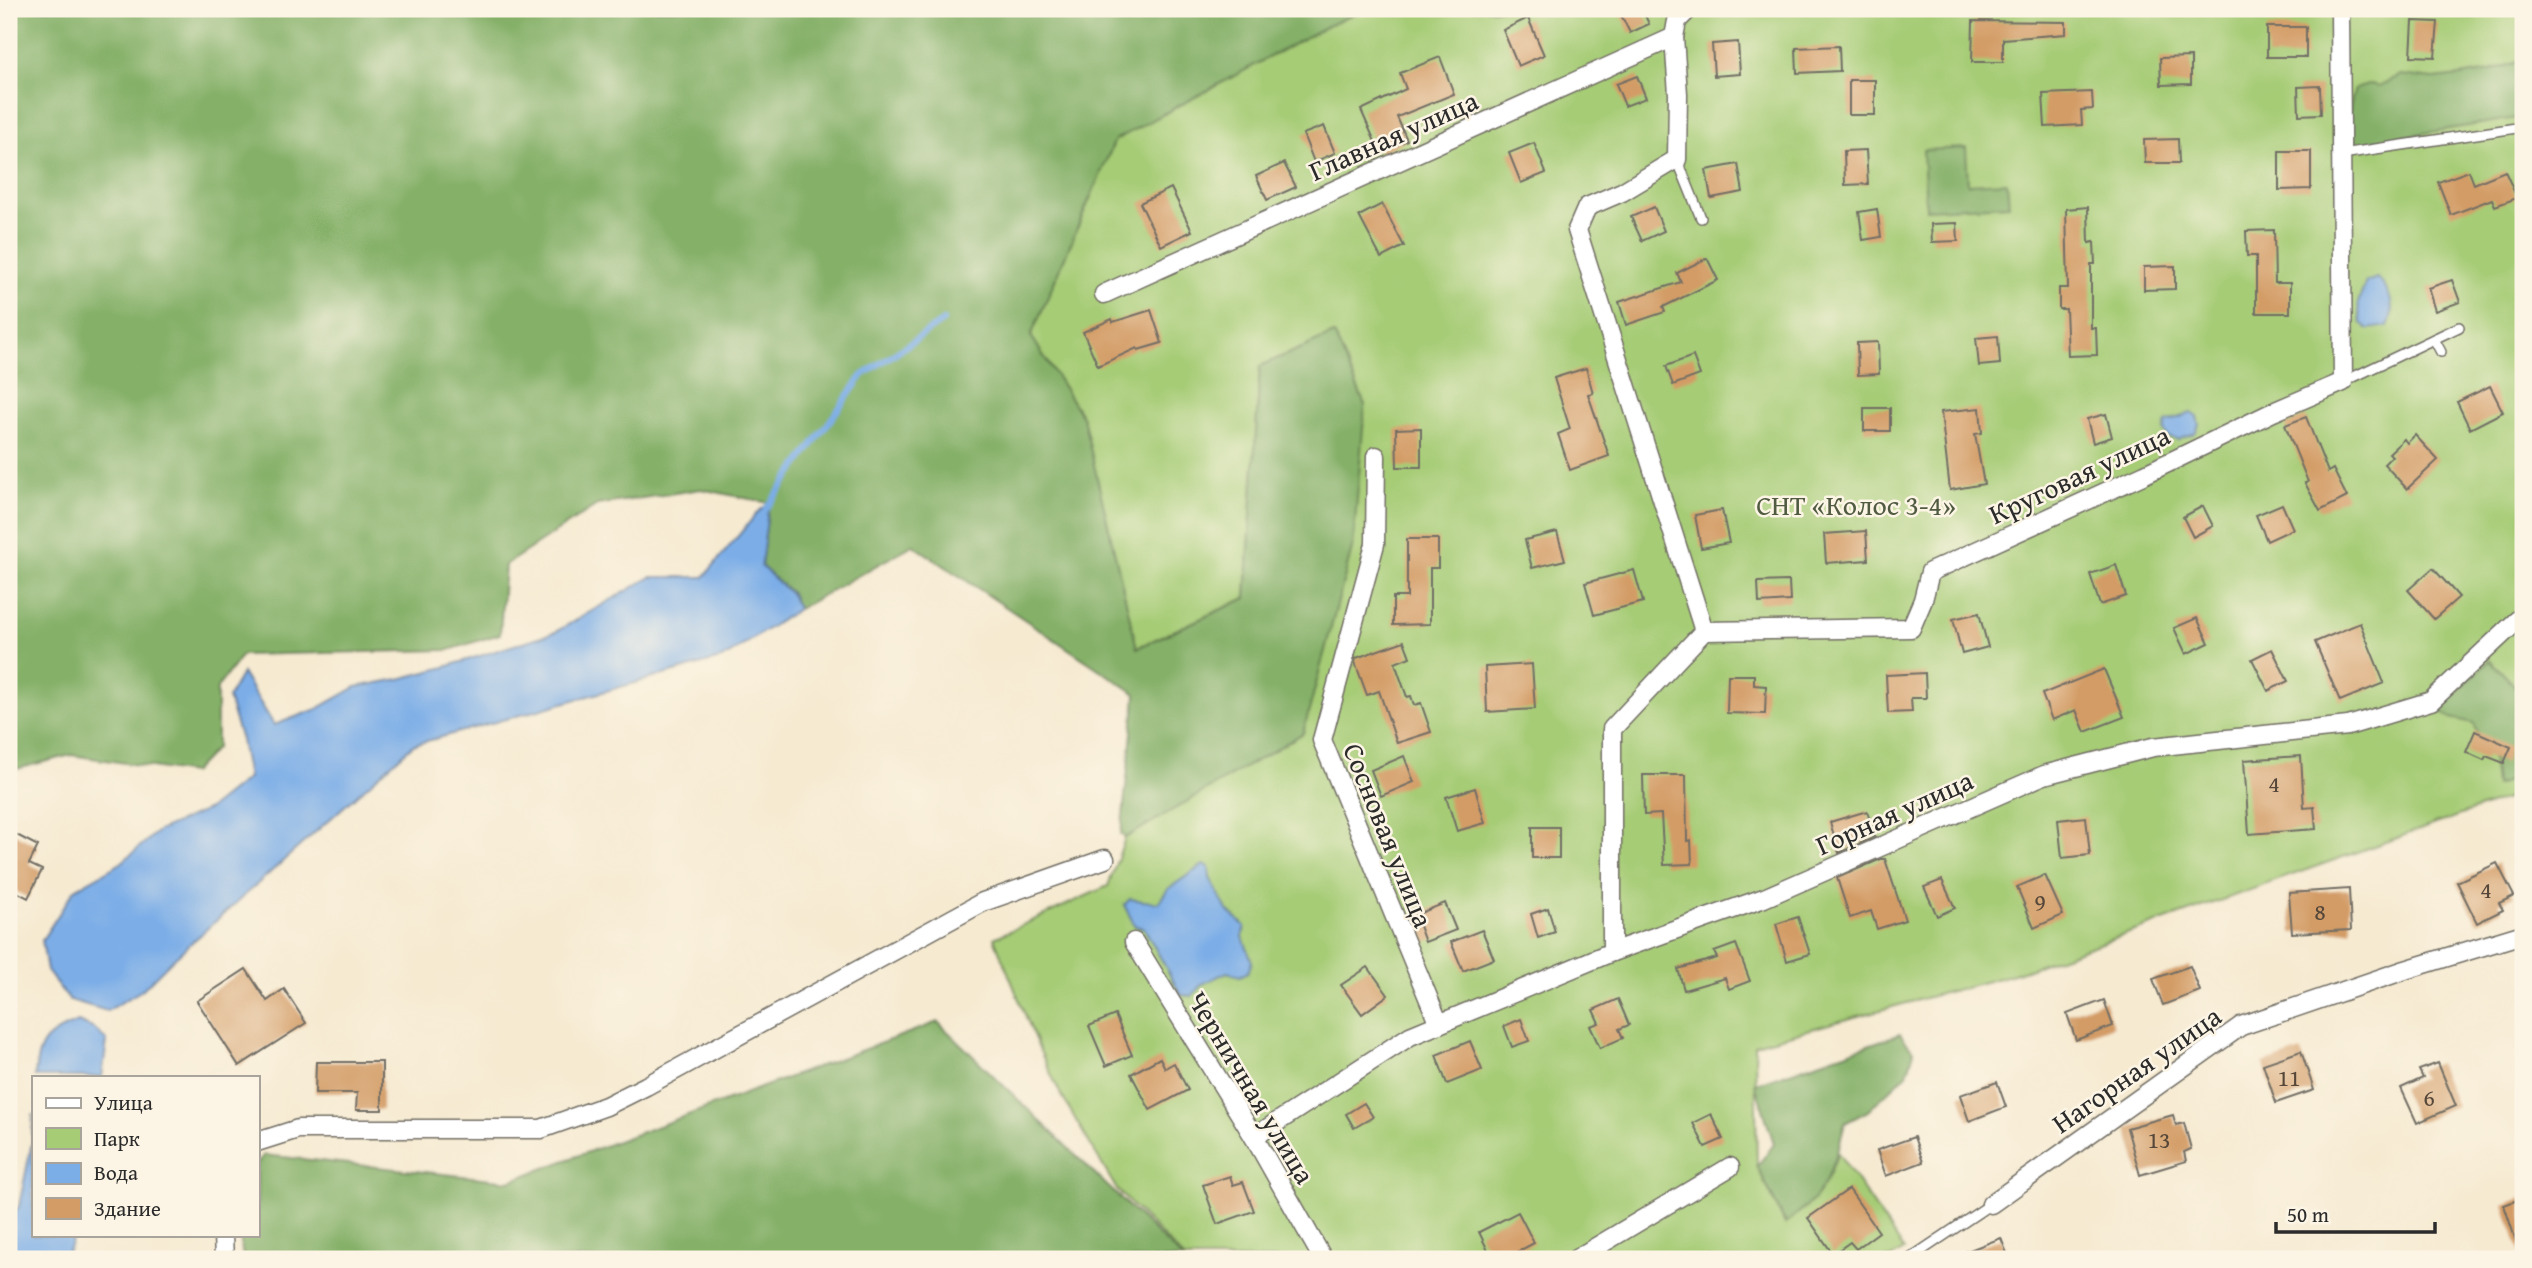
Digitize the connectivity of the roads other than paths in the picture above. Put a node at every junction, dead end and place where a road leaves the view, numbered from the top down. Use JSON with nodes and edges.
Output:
{"nodes":[{"id":1,"x":1689,"y":9,"type":"edge"},
{"id":2,"x":2340,"y":9,"type":"edge"},
{"id":3,"x":1674,"y":37,"type":"junction"},
{"id":4,"x":2523,"y":127,"type":"edge"},
{"id":5,"x":2343,"y":154,"type":"junction"},
{"id":6,"x":1677,"y":159,"type":"junction"},
{"id":7,"x":1701,"y":218,"type":"dead end"},
{"id":8,"x":1104,"y":294,"type":"dead end"},
{"id":9,"x":2459,"y":327,"type":"dead end"},
{"id":10,"x":2434,"y":339,"type":"junction"},
{"id":11,"x":2441,"y":352,"type":"dead end"},
{"id":12,"x":2343,"y":382,"type":"junction"},
{"id":13,"x":1376,"y":456,"type":"dead end"},
{"id":14,"x":2523,"y":615,"type":"edge"},
{"id":15,"x":1704,"y":631,"type":"junction"},
{"id":16,"x":1105,"y":859,"type":"dead end"},
{"id":17,"x":2523,"y":934,"type":"edge"},
{"id":18,"x":1134,"y":942,"type":"dead end"},
{"id":19,"x":1612,"y":952,"type":"junction"},
{"id":20,"x":1439,"y":1024,"type":"junction"},
{"id":21,"x":1254,"y":1138,"type":"junction"},
{"id":22,"x":259,"y":1141,"type":"edge"},
{"id":23,"x":1730,"y":1167,"type":"dead end"},
{"id":24,"x":1991,"y":1204,"type":"joint"},
{"id":25,"x":223,"y":1236,"type":"edge"},
{"id":26,"x":224,"y":1259,"type":"edge"},
{"id":27,"x":1323,"y":1259,"type":"edge"},
{"id":28,"x":1576,"y":1259,"type":"edge"},
{"id":29,"x":1909,"y":1259,"type":"edge"}],
"edges":[{"from":1,"to":3,"type":"street"},
{"from":2,"to":5,"type":"street"},
{"from":3,"to":6,"type":"street"},
{"from":3,"to":8,"type":"street","name":"Главная улица"},
{"from":4,"to":5,"type":"lane"},
{"from":5,"to":12,"type":"street"},
{"from":6,"to":7,"type":"lane"},
{"from":6,"to":15,"type":"street"},
{"from":9,"to":10,"type":"lane"},
{"from":10,"to":11,"type":"lane"},
{"from":10,"to":12,"type":"lane"},
{"from":12,"to":15,"type":"street","name":"Круговая улица"},
{"from":13,"to":20,"type":"street","name":"Сосновая улица"},
{"from":14,"to":19,"type":"street","name":"Горная улица"},
{"from":15,"to":19,"type":"street"},
{"from":16,"to":22,"type":"street"},
{"from":17,"to":24,"type":"street","name":"Нагорная улица"},
{"from":18,"to":21,"type":"street","name":"Черничная улица"},
{"from":19,"to":20,"type":"street","name":"Горная улица"},
{"from":20,"to":21,"type":"street","name":"Горная улица"},
{"from":21,"to":27,"type":"street","name":"Черничная улица"},
{"from":23,"to":28,"type":"street"},
{"from":24,"to":29,"type":"lane"},
{"from":25,"to":26,"type":"street"}]}
